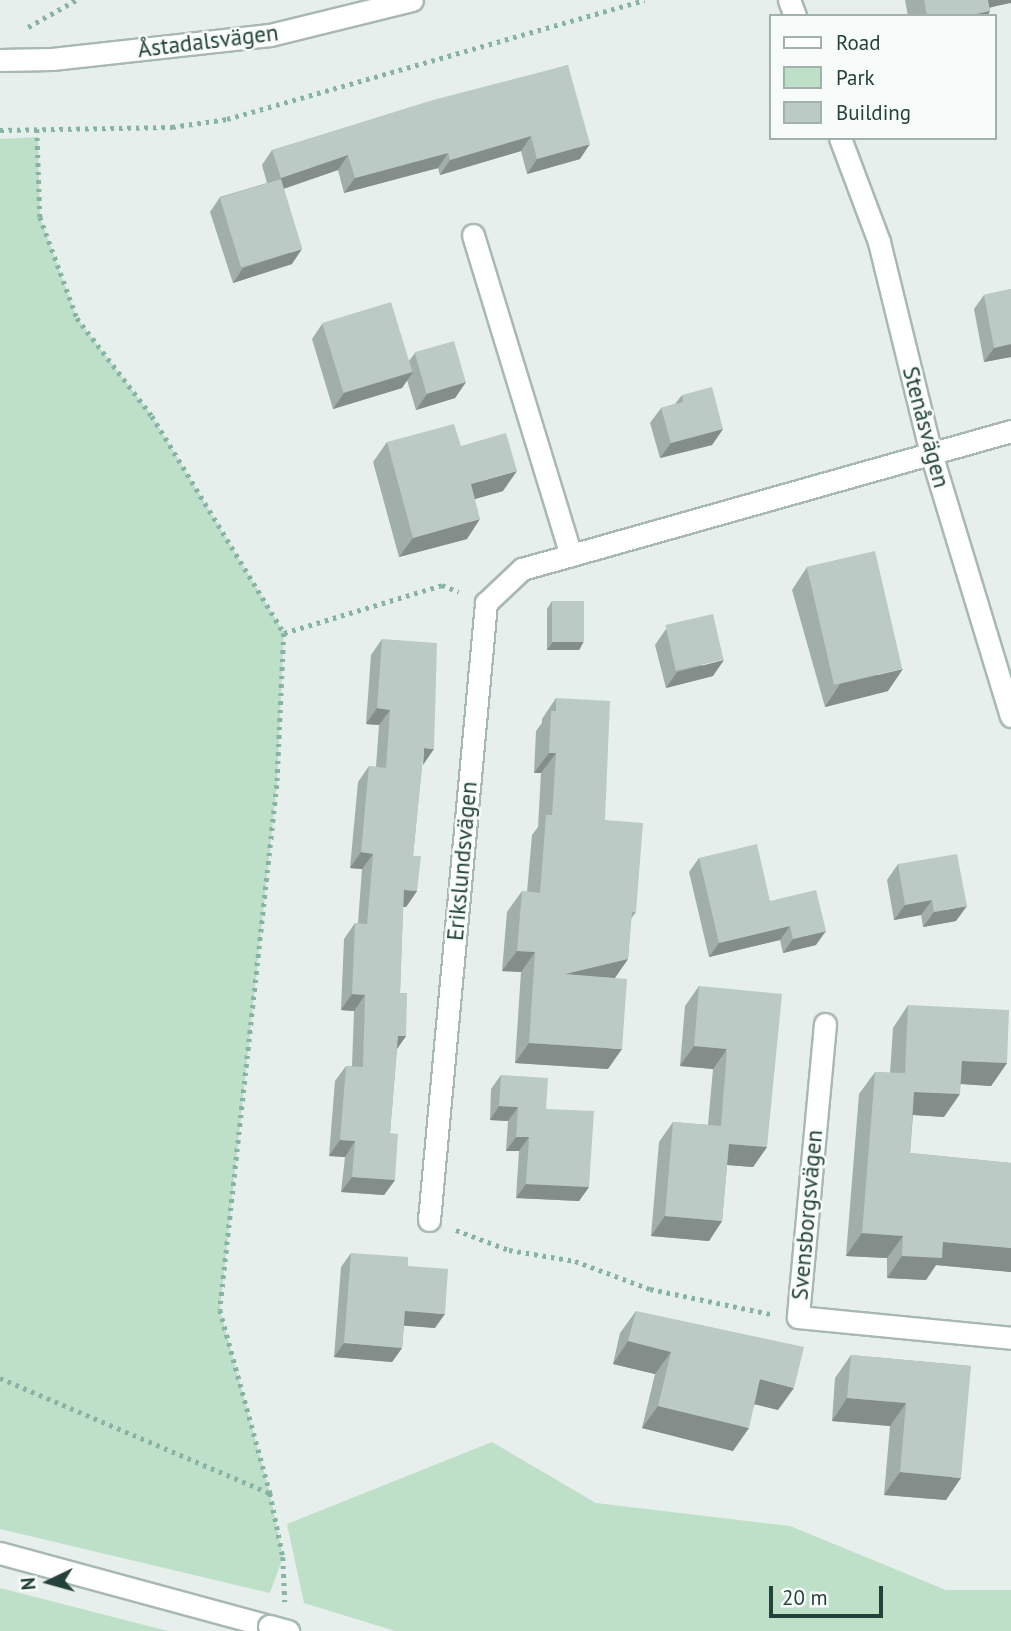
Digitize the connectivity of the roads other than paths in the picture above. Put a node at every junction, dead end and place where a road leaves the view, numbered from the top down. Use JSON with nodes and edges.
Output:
{"nodes":[{"id":1,"x":412,"y":0,"type":"edge"},
{"id":2,"x":0,"y":60,"type":"edge"},
{"id":3,"x":841,"y":140,"type":"edge"},
{"id":4,"x":473,"y":235,"type":"dead end"},
{"id":5,"x":1011,"y":431,"type":"edge"},
{"id":6,"x":930,"y":450,"type":"junction"},
{"id":7,"x":572,"y":555,"type":"junction"},
{"id":8,"x":1011,"y":716,"type":"edge"},
{"id":9,"x":825,"y":1024,"type":"dead end"},
{"id":10,"x":429,"y":1220,"type":"road end"},
{"id":11,"x":1011,"y":1338,"type":"edge"},
{"id":12,"x":0,"y":1553,"type":"edge"},
{"id":13,"x":278,"y":1628,"type":"edge"}],
"edges":[{"from":1,"to":2,"type":"street","name":"Åstadalsvägen"},
{"from":3,"to":6,"type":"street","name":"Stenåsvägen"},
{"from":4,"to":7,"type":"street"},
{"from":5,"to":6,"type":"street"},
{"from":6,"to":7,"type":"street"},
{"from":6,"to":8,"type":"street","name":"Stenåsvägen"},
{"from":7,"to":10,"type":"street","name":"Erikslundsvägen"},
{"from":9,"to":11,"type":"street","name":"Svensborgsvägen"},
{"from":12,"to":13,"type":"street"}]}
